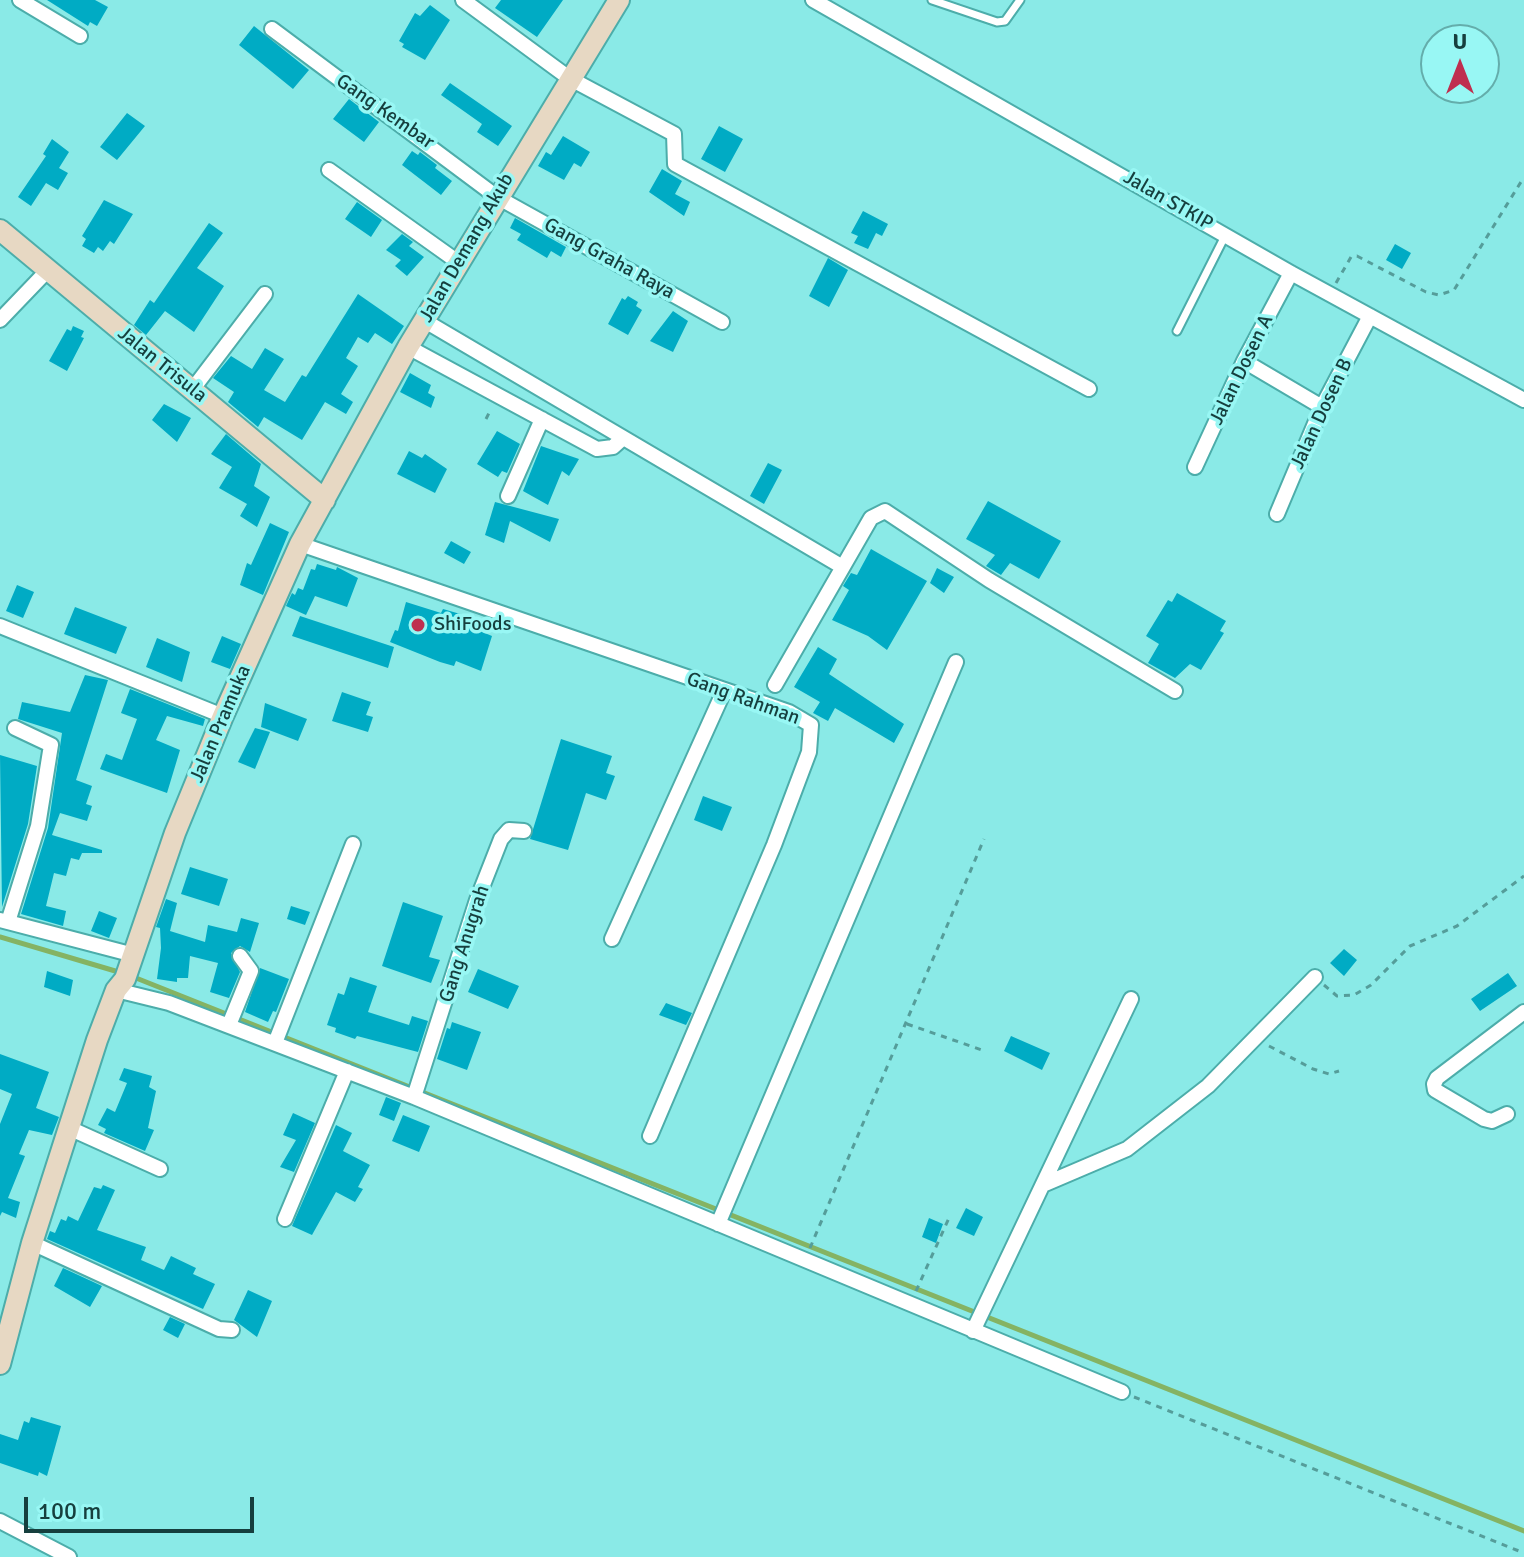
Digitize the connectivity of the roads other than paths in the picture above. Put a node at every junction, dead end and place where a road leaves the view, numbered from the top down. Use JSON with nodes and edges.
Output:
{"nodes":[{"id":1,"x":20,"y":0,"type":"edge"},
{"id":2,"x":463,"y":0,"type":"edge"},
{"id":3,"x":619,"y":0,"type":"edge"},
{"id":4,"x":813,"y":0,"type":"edge"},
{"id":5,"x":932,"y":0,"type":"edge"},
{"id":6,"x":1020,"y":0,"type":"edge"},
{"id":7,"x":272,"y":29,"type":"dead end"},
{"id":8,"x":80,"y":36,"type":"dead end"},
{"id":9,"x":569,"y":78,"type":"junction"},
{"id":10,"x":329,"y":170,"type":"dead end"},
{"id":11,"x":497,"y":197,"type":"junction"},
{"id":12,"x":0,"y":230,"type":"edge"},
{"id":13,"x":1226,"y":234,"type":"junction"},
{"id":14,"x":458,"y":262,"type":"junction"},
{"id":15,"x":47,"y":271,"type":"junction"},
{"id":16,"x":1291,"y":273,"type":"junction"},
{"id":17,"x":265,"y":294,"type":"dead end"},
{"id":18,"x":1370,"y":316,"type":"junction"},
{"id":19,"x":0,"y":320,"type":"edge"},
{"id":20,"x":425,"y":321,"type":"junction"},
{"id":21,"x":722,"y":322,"type":"dead end"},
{"id":22,"x":1177,"y":331,"type":"dead end"},
{"id":23,"x":408,"y":347,"type":"junction"},
{"id":24,"x":1244,"y":361,"type":"junction"},
{"id":25,"x":1089,"y":389,"type":"dead end"},
{"id":26,"x":192,"y":390,"type":"junction"},
{"id":27,"x":1524,"y":400,"type":"edge"},
{"id":28,"x":1322,"y":407,"type":"junction"},
{"id":29,"x":542,"y":419,"type":"junction"},
{"id":30,"x":623,"y":438,"type":"junction"},
{"id":31,"x":1195,"y":467,"type":"dead end"},
{"id":32,"x":508,"y":496,"type":"dead end"},
{"id":33,"x":325,"y":500,"type":"junction"},
{"id":34,"x":1277,"y":514,"type":"dead end"},
{"id":35,"x":300,"y":544,"type":"junction"},
{"id":36,"x":841,"y":566,"type":"junction"},
{"id":37,"x":0,"y":626,"type":"edge"},
{"id":38,"x":956,"y":662,"type":"dead end"},
{"id":39,"x":775,"y":685,"type":"dead end"},
{"id":40,"x":724,"y":691,"type":"junction"},
{"id":41,"x":1175,"y":691,"type":"dead end"},
{"id":42,"x":223,"y":716,"type":"junction"},
{"id":43,"x":15,"y":728,"type":"dead end"},
{"id":44,"x":524,"y":831,"type":"dead end"},
{"id":45,"x":353,"y":844,"type":"dead end"},
{"id":46,"x":4,"y":921,"type":"edge"},
{"id":47,"x":612,"y":939,"type":"dead end"},
{"id":48,"x":240,"y":956,"type":"dead end"},
{"id":49,"x":127,"y":971,"type":"junction"},
{"id":50,"x":1315,"y":977,"type":"road end"},
{"id":51,"x":1131,"y":999,"type":"dead end"},
{"id":52,"x":1524,"y":1012,"type":"edge"},
{"id":53,"x":230,"y":1022,"type":"junction"},
{"id":54,"x":277,"y":1039,"type":"junction"},
{"id":55,"x":347,"y":1071,"type":"junction"},
{"id":56,"x":415,"y":1095,"type":"junction"},
{"id":57,"x":1507,"y":1114,"type":"dead end"},
{"id":58,"x":69,"y":1128,"type":"junction"},
{"id":59,"x":650,"y":1136,"type":"dead end"},
{"id":60,"x":160,"y":1169,"type":"dead end"},
{"id":61,"x":1045,"y":1184,"type":"junction"},
{"id":62,"x":285,"y":1219,"type":"dead end"},
{"id":63,"x":718,"y":1224,"type":"junction"},
{"id":64,"x":32,"y":1243,"type":"junction"},
{"id":65,"x":232,"y":1330,"type":"dead end"},
{"id":66,"x":973,"y":1331,"type":"junction"},
{"id":67,"x":0,"y":1364,"type":"edge"},
{"id":68,"x":1122,"y":1392,"type":"road end"},
{"id":69,"x":0,"y":1521,"type":"edge"},
{"id":70,"x":69,"y":1557,"type":"edge"}],
"edges":[{"from":1,"to":8,"type":"street"},
{"from":2,"to":9,"type":"street"},
{"from":3,"to":9,"type":"street","name":"Jalan Demang Akub"},
{"from":4,"to":13,"type":"street","name":"Jalan STKIP"},
{"from":5,"to":6,"type":"lane"},
{"from":7,"to":11,"type":"street","name":"Gang Kembar"},
{"from":9,"to":11,"type":"street","name":"Jalan Demang Akub"},
{"from":9,"to":25,"type":"street"},
{"from":10,"to":14,"type":"street"},
{"from":11,"to":14,"type":"street","name":"Jalan Demang Akub"},
{"from":11,"to":21,"type":"street","name":"Gang Graha Raya"},
{"from":12,"to":15,"type":"street","name":"Jalan Trisula"},
{"from":13,"to":16,"type":"street","name":"Jalan STKIP"},
{"from":13,"to":22,"type":"lane"},
{"from":14,"to":20,"type":"street","name":"Jalan Demang Akub"},
{"from":15,"to":19,"type":"street"},
{"from":15,"to":26,"type":"street","name":"Jalan Trisula"},
{"from":16,"to":18,"type":"street","name":"Jalan STKIP"},
{"from":16,"to":24,"type":"street","name":"Jalan Dosen A"},
{"from":17,"to":26,"type":"street"},
{"from":18,"to":27,"type":"street","name":"Jalan STKIP"},
{"from":18,"to":28,"type":"street","name":"Jalan Dosen B"},
{"from":20,"to":23,"type":"street","name":"Jalan Demang Akub"},
{"from":20,"to":30,"type":"street"},
{"from":23,"to":29,"type":"street"},
{"from":23,"to":33,"type":"street","name":"Jalan Demang Akub"},
{"from":24,"to":28,"type":"street"},
{"from":24,"to":31,"type":"street","name":"Jalan Dosen A"},
{"from":26,"to":33,"type":"street","name":"Jalan Trisula"},
{"from":28,"to":34,"type":"street","name":"Jalan Dosen B"},
{"from":29,"to":30,"type":"street"},
{"from":29,"to":32,"type":"street"},
{"from":30,"to":36,"type":"street"},
{"from":33,"to":35,"type":"street","name":"Jalan Pramuka"},
{"from":35,"to":40,"type":"street","name":"Gang Rahman"},
{"from":35,"to":42,"type":"street","name":"Jalan Pramuka"},
{"from":36,"to":39,"type":"street"},
{"from":36,"to":41,"type":"street"},
{"from":37,"to":42,"type":"street"},
{"from":38,"to":63,"type":"street"},
{"from":40,"to":47,"type":"street"},
{"from":40,"to":59,"type":"street","name":"Gang Rahman"},
{"from":42,"to":49,"type":"street","name":"Jalan Pramuka"},
{"from":43,"to":46,"type":"street"},
{"from":44,"to":56,"type":"street","name":"Gang Anugrah"},
{"from":45,"to":54,"type":"street"},
{"from":46,"to":49,"type":"street"},
{"from":48,"to":53,"type":"street"},
{"from":49,"to":53,"type":"street"},
{"from":49,"to":58,"type":"street","name":"Jalan Pramuka"},
{"from":50,"to":61,"type":"street"},
{"from":51,"to":61,"type":"street"},
{"from":52,"to":57,"type":"street"},
{"from":53,"to":54,"type":"street"},
{"from":54,"to":55,"type":"street"},
{"from":55,"to":56,"type":"street"},
{"from":55,"to":62,"type":"street"},
{"from":56,"to":63,"type":"street"},
{"from":58,"to":60,"type":"street"},
{"from":58,"to":64,"type":"street","name":"Jalan Pramuka"},
{"from":61,"to":66,"type":"street"},
{"from":63,"to":66,"type":"street"},
{"from":64,"to":65,"type":"street"},
{"from":64,"to":67,"type":"street","name":"Jalan Pramuka"},
{"from":66,"to":68,"type":"street"},
{"from":69,"to":70,"type":"street"}]}
